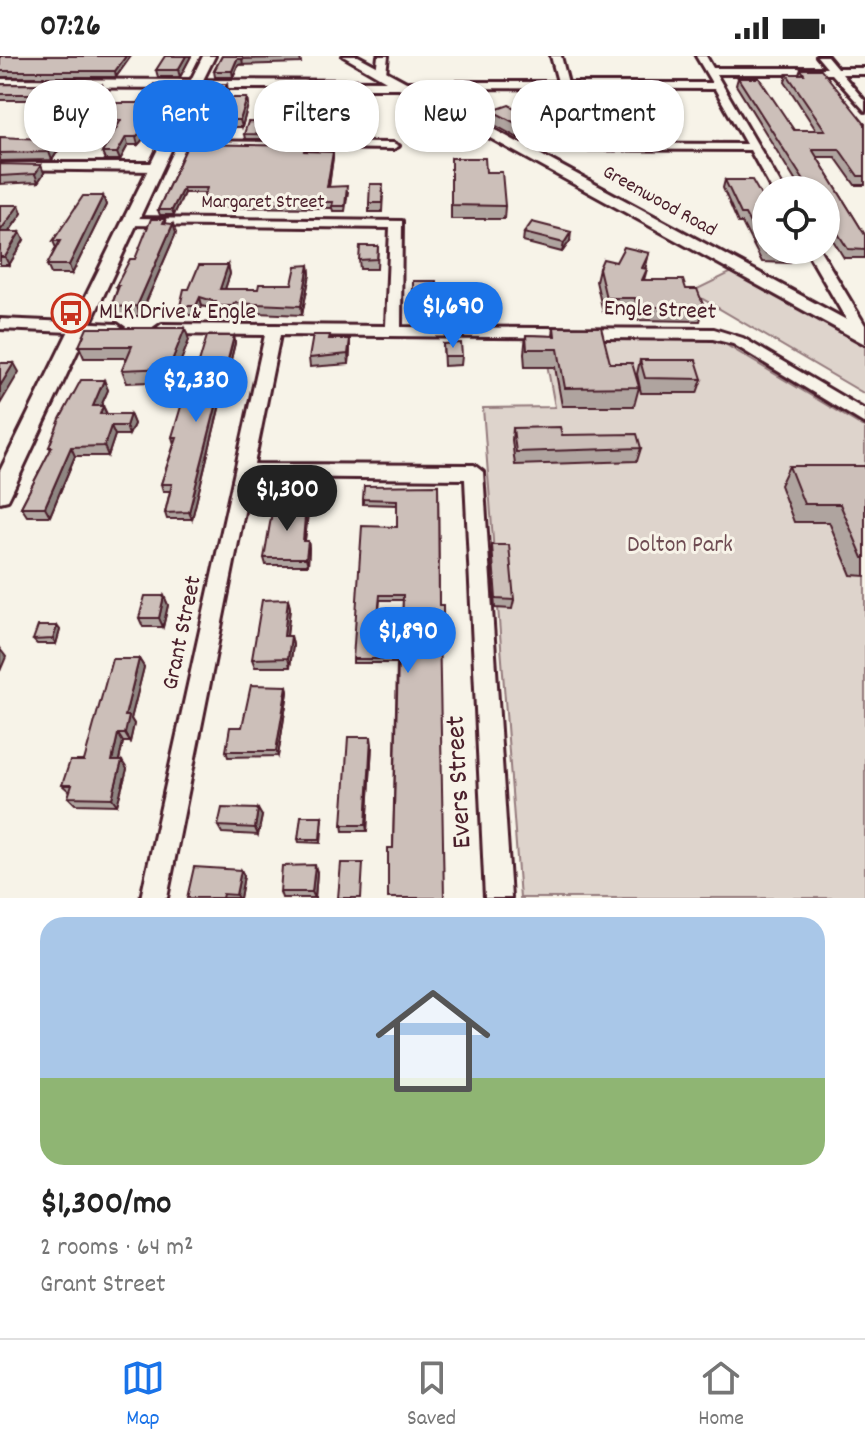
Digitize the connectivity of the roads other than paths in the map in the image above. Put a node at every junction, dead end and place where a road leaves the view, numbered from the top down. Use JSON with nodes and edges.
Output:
{"nodes":[{"id":1,"x":209,"y":56,"type":"edge"},
{"id":2,"x":349,"y":56,"type":"edge"},
{"id":3,"x":383,"y":56,"type":"edge"},
{"id":4,"x":556,"y":56,"type":"edge"},
{"id":5,"x":701,"y":56,"type":"edge"},
{"id":6,"x":822,"y":56,"type":"edge"},
{"id":7,"x":709,"y":71,"type":"junction"},
{"id":8,"x":834,"y":71,"type":"junction"},
{"id":9,"x":865,"y":71,"type":"edge"},
{"id":10,"x":381,"y":73,"type":"junction"},
{"id":11,"x":198,"y":80,"type":"edge"},
{"id":12,"x":563,"y":80,"type":"edge"},
{"id":13,"x":395,"y":81,"type":"edge"},
{"id":14,"x":0,"y":83,"type":"edge"},
{"id":15,"x":133,"y":84,"type":"edge"},
{"id":16,"x":238,"y":85,"type":"edge"},
{"id":17,"x":395,"y":85,"type":"edge"},
{"id":18,"x":684,"y":86,"type":"edge"},
{"id":19,"x":718,"y":86,"type":"junction"},
{"id":20,"x":865,"y":108,"type":"edge"},
{"id":21,"x":238,"y":145,"type":"edge"},
{"id":22,"x":393,"y":146,"type":"dead end"},
{"id":23,"x":684,"y":147,"type":"edge"},
{"id":24,"x":753,"y":147,"type":"junction"},
{"id":25,"x":163,"y":152,"type":"edge"},
{"id":26,"x":526,"y":152,"type":"edge"},
{"id":27,"x":0,"y":166,"type":"edge"},
{"id":28,"x":156,"y":167,"type":"junction"},
{"id":29,"x":770,"y":176,"type":"edge"},
{"id":30,"x":130,"y":222,"type":"junction"},
{"id":31,"x":821,"y":264,"type":"edge"},
{"id":32,"x":0,"y":324,"type":"edge"},
{"id":33,"x":80,"y":327,"type":"junction"},
{"id":34,"x":273,"y":331,"type":"junction"},
{"id":35,"x":393,"y":331,"type":"junction"},
{"id":36,"x":865,"y":338,"type":"edge"},
{"id":37,"x":865,"y":418,"type":"edge"},
{"id":38,"x":6,"y":468,"type":"edge"},
{"id":39,"x":244,"y":470,"type":"junction"},
{"id":40,"x":0,"y":494,"type":"edge"},
{"id":41,"x":154,"y":898,"type":"edge"},
{"id":42,"x":498,"y":898,"type":"edge"}],
"edges":[{"from":1,"to":11,"type":"street"},
{"from":2,"to":10,"type":"street","name":"Greenwood Road"},
{"from":3,"to":10,"type":"street"},
{"from":4,"to":12,"type":"street"},
{"from":5,"to":7,"type":"street"},
{"from":6,"to":8,"type":"street"},
{"from":7,"to":8,"type":"street"},
{"from":7,"to":19,"type":"street"},
{"from":8,"to":9,"type":"street"},
{"from":8,"to":20,"type":"street"},
{"from":10,"to":13,"type":"street","name":"Greenwood Road"},
{"from":14,"to":15,"type":"street"},
{"from":16,"to":17,"type":"street"},
{"from":18,"to":19,"type":"street"},
{"from":19,"to":24,"type":"street"},
{"from":21,"to":22,"type":"street"},
{"from":23,"to":24,"type":"street"},
{"from":24,"to":29,"type":"street"},
{"from":25,"to":28,"type":"street"},
{"from":26,"to":36,"type":"street","name":"Greenwood Road"},
{"from":27,"to":28,"type":"street"},
{"from":28,"to":30,"type":"street"},
{"from":30,"to":33,"type":"street"},
{"from":30,"to":35,"type":"street","name":"Margaret Street"},
{"from":31,"to":36,"type":"street"},
{"from":32,"to":33,"type":"street","name":"Engle Street"},
{"from":33,"to":34,"type":"street","name":"Engle Street"},
{"from":33,"to":38,"type":"street"},
{"from":34,"to":35,"type":"street","name":"Engle Street"},
{"from":34,"to":39,"type":"street","name":"Grant Street"},
{"from":35,"to":37,"type":"street","name":"Engle Street"},
{"from":38,"to":40,"type":"street"},
{"from":39,"to":41,"type":"street","name":"Grant Street"},
{"from":39,"to":42,"type":"street","name":"Evers Street"}]}
